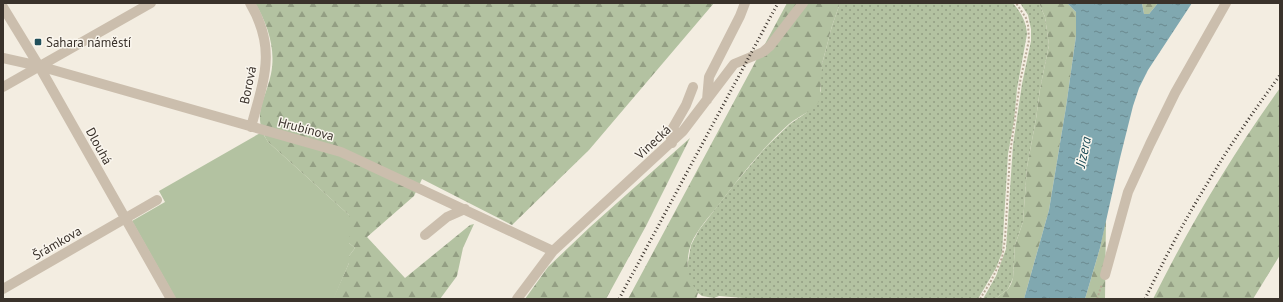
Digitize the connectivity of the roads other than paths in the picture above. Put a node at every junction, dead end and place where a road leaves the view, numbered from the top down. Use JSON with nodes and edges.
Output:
{"nodes":[{"id":1,"x":151,"y":3,"type":"edge"},
{"id":2,"x":250,"y":3,"type":"edge"},
{"id":3,"x":745,"y":3,"type":"edge"},
{"id":4,"x":803,"y":3,"type":"edge"},
{"id":5,"x":1226,"y":3,"type":"edge"},
{"id":6,"x":3,"y":7,"type":"edge"},
{"id":7,"x":3,"y":58,"type":"edge"},
{"id":8,"x":39,"y":66,"type":"junction"},
{"id":9,"x":3,"y":87,"type":"edge"},
{"id":10,"x":694,"y":88,"type":"dead end"},
{"id":11,"x":707,"y":100,"type":"junction"},
{"id":12,"x":251,"y":127,"type":"junction"},
{"id":13,"x":672,"y":143,"type":"junction"},
{"id":14,"x":157,"y":200,"type":"dead end"},
{"id":15,"x":464,"y":209,"type":"junction"},
{"id":16,"x":125,"y":220,"type":"junction"},
{"id":17,"x":425,"y":235,"type":"dead end"},
{"id":18,"x":553,"y":251,"type":"junction"},
{"id":19,"x":1105,"y":275,"type":"road end"},
{"id":20,"x":3,"y":289,"type":"edge"},
{"id":21,"x":171,"y":299,"type":"edge"},
{"id":22,"x":517,"y":299,"type":"edge"}],
"edges":[{"from":1,"to":8,"type":"street"},
{"from":2,"to":12,"type":"street","name":"Borová"},
{"from":3,"to":11,"type":"street"},
{"from":4,"to":11,"type":"street","name":"Vinecká"},
{"from":5,"to":19,"type":"street"},
{"from":6,"to":8,"type":"street","name":"Dlouhá"},
{"from":7,"to":8,"type":"street","name":"Hrubínova"},
{"from":8,"to":9,"type":"street"},
{"from":8,"to":12,"type":"street","name":"Hrubínova"},
{"from":8,"to":16,"type":"street","name":"Dlouhá"},
{"from":10,"to":13,"type":"street"},
{"from":11,"to":13,"type":"street","name":"Vinecká"},
{"from":12,"to":15,"type":"street","name":"Hrubínova"},
{"from":13,"to":18,"type":"street","name":"Vinecká"},
{"from":14,"to":16,"type":"street","name":"Šrámkova"},
{"from":15,"to":17,"type":"street"},
{"from":15,"to":18,"type":"street","name":"Hrubínova"},
{"from":16,"to":20,"type":"street","name":"Šrámkova"},
{"from":16,"to":21,"type":"street","name":"Dlouhá"},
{"from":18,"to":22,"type":"street","name":"Vinecká"}]}
